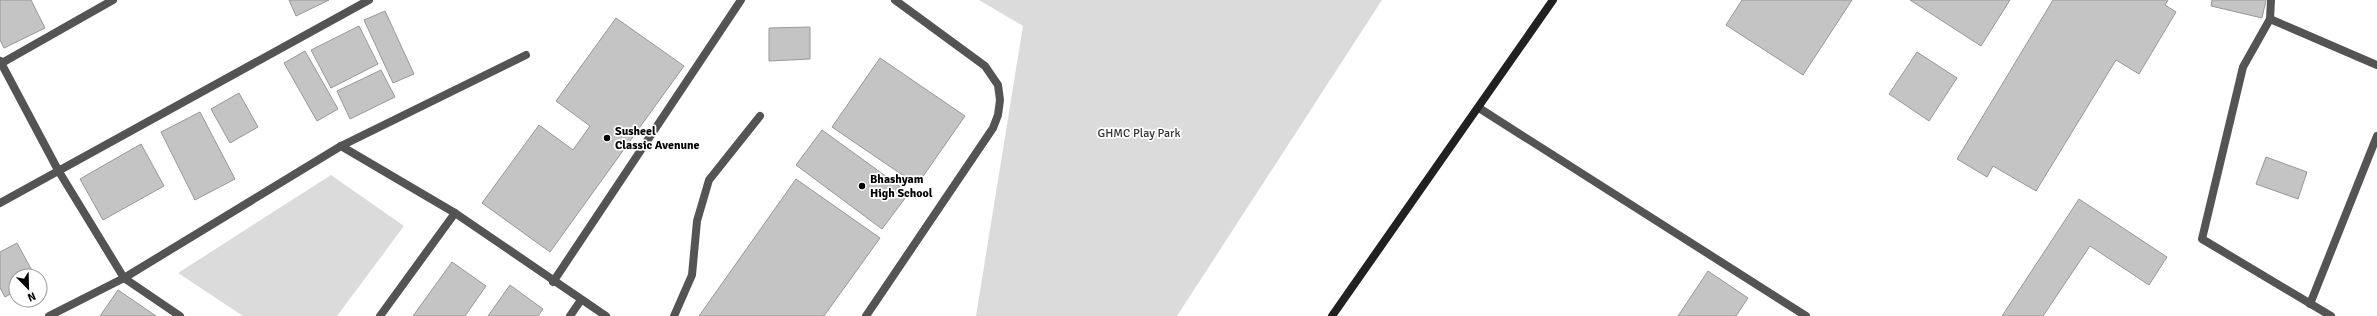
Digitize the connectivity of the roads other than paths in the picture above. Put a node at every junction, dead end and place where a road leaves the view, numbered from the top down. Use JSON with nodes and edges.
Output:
{"nodes":[{"id":1,"x":113,"y":0,"type":"edge"},
{"id":2,"x":369,"y":0,"type":"edge"},
{"id":3,"x":741,"y":0,"type":"edge"},
{"id":4,"x":895,"y":0,"type":"edge"},
{"id":5,"x":1553,"y":0,"type":"edge"},
{"id":6,"x":2271,"y":0,"type":"edge"},
{"id":7,"x":2270,"y":19,"type":"junction"},
{"id":8,"x":526,"y":55,"type":"dead end"},
{"id":9,"x":0,"y":63,"type":"edge"},
{"id":10,"x":2377,"y":64,"type":"edge"},
{"id":11,"x":1479,"y":108,"type":"junction"},
{"id":12,"x":760,"y":116,"type":"dead end"},
{"id":13,"x":2377,"y":136,"type":"edge"},
{"id":14,"x":342,"y":146,"type":"junction"},
{"id":15,"x":58,"y":170,"type":"junction"},
{"id":16,"x":0,"y":203,"type":"edge"},
{"id":17,"x":454,"y":213,"type":"junction"},
{"id":18,"x":124,"y":278,"type":"junction"},
{"id":19,"x":553,"y":282,"type":"junction"},
{"id":20,"x":581,"y":300,"type":"junction"},
{"id":21,"x":2310,"y":304,"type":"junction"},
{"id":22,"x":49,"y":316,"type":"edge"},
{"id":23,"x":180,"y":316,"type":"edge"},
{"id":24,"x":380,"y":316,"type":"edge"},
{"id":25,"x":570,"y":316,"type":"edge"},
{"id":26,"x":606,"y":316,"type":"edge"},
{"id":27,"x":674,"y":316,"type":"edge"},
{"id":28,"x":866,"y":316,"type":"edge"},
{"id":29,"x":1332,"y":316,"type":"edge"},
{"id":30,"x":1806,"y":316,"type":"edge"},
{"id":31,"x":2331,"y":316,"type":"edge"}],
"edges":[{"from":1,"to":9,"type":"street"},
{"from":2,"to":15,"type":"street"},
{"from":3,"to":19,"type":"street"},
{"from":4,"to":28,"type":"street"},
{"from":5,"to":11,"type":"street"},
{"from":6,"to":7,"type":"street"},
{"from":7,"to":10,"type":"street"},
{"from":7,"to":21,"type":"street"},
{"from":8,"to":14,"type":"street"},
{"from":9,"to":15,"type":"street"},
{"from":11,"to":29,"type":"street"},
{"from":11,"to":30,"type":"street"},
{"from":12,"to":27,"type":"street"},
{"from":13,"to":21,"type":"street"},
{"from":14,"to":17,"type":"street"},
{"from":14,"to":18,"type":"street"},
{"from":15,"to":16,"type":"street"},
{"from":15,"to":18,"type":"street"},
{"from":17,"to":19,"type":"street"},
{"from":17,"to":24,"type":"street"},
{"from":18,"to":22,"type":"street"},
{"from":18,"to":23,"type":"street"},
{"from":19,"to":20,"type":"street"},
{"from":20,"to":25,"type":"street"},
{"from":20,"to":26,"type":"street"},
{"from":21,"to":31,"type":"street"}]}
